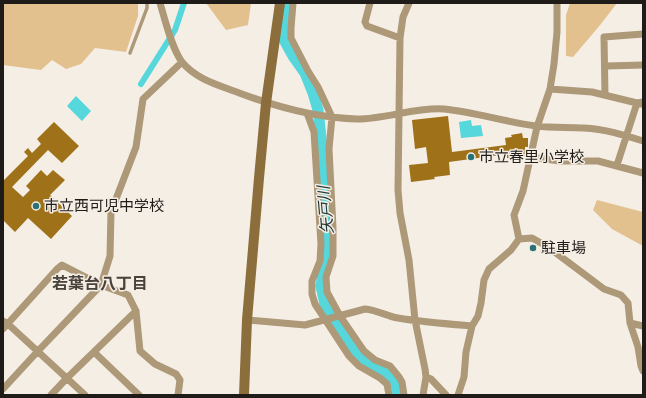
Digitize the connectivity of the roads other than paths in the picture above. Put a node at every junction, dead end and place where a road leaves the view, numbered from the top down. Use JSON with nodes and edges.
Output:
{"nodes":[{"id":1,"x":147,"y":3,"type":"edge"},
{"id":2,"x":160,"y":3,"type":"edge"},
{"id":3,"x":280,"y":3,"type":"edge"},
{"id":4,"x":294,"y":3,"type":"edge"},
{"id":5,"x":370,"y":3,"type":"edge"},
{"id":6,"x":410,"y":3,"type":"edge"},
{"id":7,"x":557,"y":3,"type":"edge"},
{"id":8,"x":643,"y":34,"type":"edge"},
{"id":9,"x":400,"y":38,"type":"junction"},
{"id":10,"x":130,"y":53,"type":"dead end"},
{"id":11,"x":182,"y":62,"type":"junction"},
{"id":12,"x":643,"y":65,"type":"edge"},
{"id":13,"x":606,"y":66,"type":"junction"},
{"id":14,"x":550,"y":89,"type":"junction"},
{"id":15,"x":605,"y":95,"type":"junction"},
{"id":16,"x":266,"y":103,"type":"junction"},
{"id":17,"x":641,"y":103,"type":"edge"},
{"id":18,"x":307,"y":113,"type":"junction"},
{"id":19,"x":398,"y":114,"type":"junction"},
{"id":20,"x":329,"y":117,"type":"junction"},
{"id":21,"x":537,"y":126,"type":"junction"},
{"id":22,"x":627,"y":136,"type":"junction"},
{"id":23,"x":643,"y":141,"type":"edge"},
{"id":24,"x":530,"y":157,"type":"junction"},
{"id":25,"x":617,"y":165,"type":"junction"},
{"id":26,"x":643,"y":174,"type":"edge"},
{"id":27,"x":519,"y":239,"type":"junction"},
{"id":28,"x":101,"y":285,"type":"junction"},
{"id":29,"x":136,"y":311,"type":"junction"},
{"id":30,"x":340,"y":316,"type":"junction"},
{"id":31,"x":247,"y":320,"type":"junction"},
{"id":32,"x":324,"y":320,"type":"junction"},
{"id":33,"x":414,"y":320,"type":"junction"},
{"id":34,"x":630,"y":323,"type":"junction"},
{"id":35,"x":5,"y":325,"type":"edge"},
{"id":36,"x":472,"y":326,"type":"junction"},
{"id":37,"x":643,"y":326,"type":"edge"},
{"id":38,"x":38,"y":351,"type":"junction"},
{"id":39,"x":94,"y":352,"type":"junction"},
{"id":40,"x":643,"y":371,"type":"edge"},
{"id":41,"x":426,"y":377,"type":"junction"},
{"id":42,"x":67,"y":378,"type":"junction"},
{"id":43,"x":3,"y":389,"type":"edge"},
{"id":44,"x":51,"y":395,"type":"edge"},
{"id":45,"x":85,"y":395,"type":"edge"},
{"id":46,"x":139,"y":395,"type":"edge"},
{"id":47,"x":178,"y":395,"type":"edge"},
{"id":48,"x":244,"y":395,"type":"edge"},
{"id":49,"x":390,"y":395,"type":"edge"},
{"id":50,"x":404,"y":395,"type":"edge"},
{"id":51,"x":423,"y":395,"type":"edge"},
{"id":52,"x":446,"y":395,"type":"edge"},
{"id":53,"x":458,"y":395,"type":"edge"}],
"edges":[{"from":1,"to":10,"type":"lane"},
{"from":2,"to":11,"type":"street"},
{"from":3,"to":16,"type":"street"},
{"from":4,"to":20,"type":"street"},
{"from":5,"to":9,"type":"street"},
{"from":6,"to":9,"type":"street"},
{"from":7,"to":14,"type":"street"},
{"from":8,"to":13,"type":"street"},
{"from":9,"to":19,"type":"street"},
{"from":11,"to":16,"type":"street"},
{"from":11,"to":28,"type":"street"},
{"from":12,"to":13,"type":"street"},
{"from":13,"to":15,"type":"street"},
{"from":14,"to":15,"type":"street"},
{"from":14,"to":21,"type":"street"},
{"from":15,"to":17,"type":"street"},
{"from":16,"to":18,"type":"street"},
{"from":16,"to":31,"type":"street"},
{"from":17,"to":22,"type":"street"},
{"from":18,"to":20,"type":"street"},
{"from":18,"to":32,"type":"street"},
{"from":19,"to":20,"type":"street"},
{"from":19,"to":21,"type":"street"},
{"from":19,"to":33,"type":"street"},
{"from":20,"to":30,"type":"street"},
{"from":21,"to":22,"type":"street"},
{"from":21,"to":24,"type":"street"},
{"from":22,"to":23,"type":"street"},
{"from":22,"to":25,"type":"street"},
{"from":24,"to":25,"type":"street"},
{"from":24,"to":27,"type":"street"},
{"from":25,"to":26,"type":"street"},
{"from":27,"to":34,"type":"street"},
{"from":27,"to":36,"type":"street"},
{"from":28,"to":29,"type":"street"},
{"from":28,"to":35,"type":"street"},
{"from":28,"to":38,"type":"street"},
{"from":29,"to":39,"type":"street"},
{"from":29,"to":47,"type":"street"},
{"from":30,"to":32,"type":"street"},
{"from":30,"to":33,"type":"street"},
{"from":30,"to":50,"type":"street"},
{"from":31,"to":32,"type":"street"},
{"from":31,"to":48,"type":"street"},
{"from":32,"to":49,"type":"street"},
{"from":33,"to":36,"type":"street"},
{"from":33,"to":41,"type":"street"},
{"from":34,"to":37,"type":"street"},
{"from":34,"to":40,"type":"street"},
{"from":35,"to":38,"type":"street"},
{"from":36,"to":53,"type":"street"},
{"from":38,"to":42,"type":"street"},
{"from":38,"to":43,"type":"street"},
{"from":39,"to":42,"type":"street"},
{"from":39,"to":46,"type":"street"},
{"from":41,"to":51,"type":"street"},
{"from":41,"to":52,"type":"street"},
{"from":42,"to":44,"type":"street"},
{"from":42,"to":45,"type":"street"}]}
